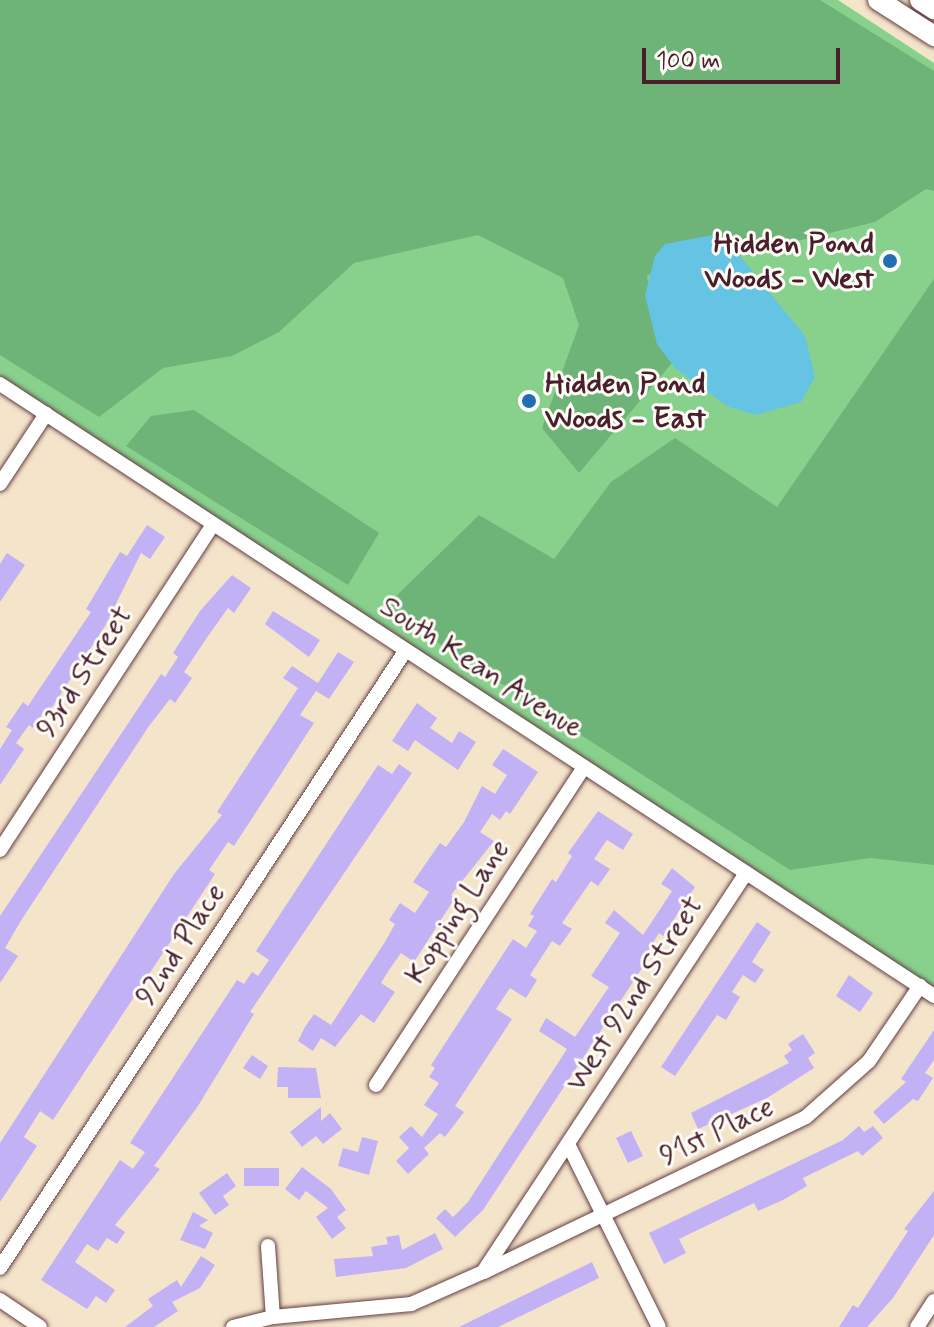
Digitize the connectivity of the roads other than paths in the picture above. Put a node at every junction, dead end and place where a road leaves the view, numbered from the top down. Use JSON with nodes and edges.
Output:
{"nodes":[{"id":1,"x":878,"y":0,"type":"edge"},
{"id":2,"x":920,"y":0,"type":"edge"},
{"id":3,"x":934,"y":9,"type":"edge"},
{"id":4,"x":934,"y":36,"type":"edge"},
{"id":5,"x":0,"y":384,"type":"edge"},
{"id":6,"x":46,"y":414,"type":"junction"},
{"id":7,"x":0,"y":484,"type":"edge"},
{"id":8,"x":213,"y":524,"type":"junction"},
{"id":9,"x":406,"y":650,"type":"junction"},
{"id":10,"x":584,"y":767,"type":"junction"},
{"id":11,"x":0,"y":850,"type":"edge"},
{"id":12,"x":746,"y":873,"type":"junction"},
{"id":13,"x":920,"y":986,"type":"junction"},
{"id":14,"x":934,"y":996,"type":"edge"},
{"id":15,"x":376,"y":1085,"type":"dead end"},
{"id":16,"x":568,"y":1144,"type":"junction"},
{"id":17,"x":605,"y":1215,"type":"junction"},
{"id":18,"x":268,"y":1246,"type":"dead end"},
{"id":19,"x":0,"y":1268,"type":"edge"},
{"id":20,"x":483,"y":1272,"type":"junction"},
{"id":21,"x":0,"y":1300,"type":"edge"},
{"id":22,"x":934,"y":1301,"type":"edge"},
{"id":23,"x":273,"y":1317,"type":"junction"},
{"id":24,"x":40,"y":1327,"type":"edge"},
{"id":25,"x":233,"y":1327,"type":"edge"},
{"id":26,"x":659,"y":1327,"type":"edge"},
{"id":27,"x":917,"y":1327,"type":"edge"}],
"edges":[{"from":1,"to":4,"type":"highway"},
{"from":2,"to":3,"type":"highway"},
{"from":5,"to":6,"type":"street","name":"South Kean Avenue"},
{"from":6,"to":7,"type":"street"},
{"from":6,"to":8,"type":"street","name":"South Kean Avenue"},
{"from":8,"to":9,"type":"street","name":"South Kean Avenue"},
{"from":8,"to":11,"type":"street","name":"93rd Street"},
{"from":9,"to":10,"type":"street","name":"South Kean Avenue"},
{"from":9,"to":19,"type":"street","name":"92nd Place"},
{"from":10,"to":12,"type":"street","name":"South Kean Avenue"},
{"from":10,"to":15,"type":"street","name":"Kopping Lane"},
{"from":12,"to":13,"type":"street","name":"South Kean Avenue"},
{"from":12,"to":16,"type":"street","name":"West 92nd Street"},
{"from":13,"to":14,"type":"street","name":"South Kean Avenue"},
{"from":13,"to":17,"type":"street","name":"91st Place"},
{"from":16,"to":17,"type":"street"},
{"from":16,"to":20,"type":"street","name":"West 92nd Street"},
{"from":17,"to":20,"type":"street","name":"91st Place"},
{"from":17,"to":26,"type":"street"},
{"from":18,"to":23,"type":"street"},
{"from":20,"to":23,"type":"street"},
{"from":21,"to":24,"type":"street"},
{"from":22,"to":27,"type":"street"},
{"from":23,"to":25,"type":"street"}]}
